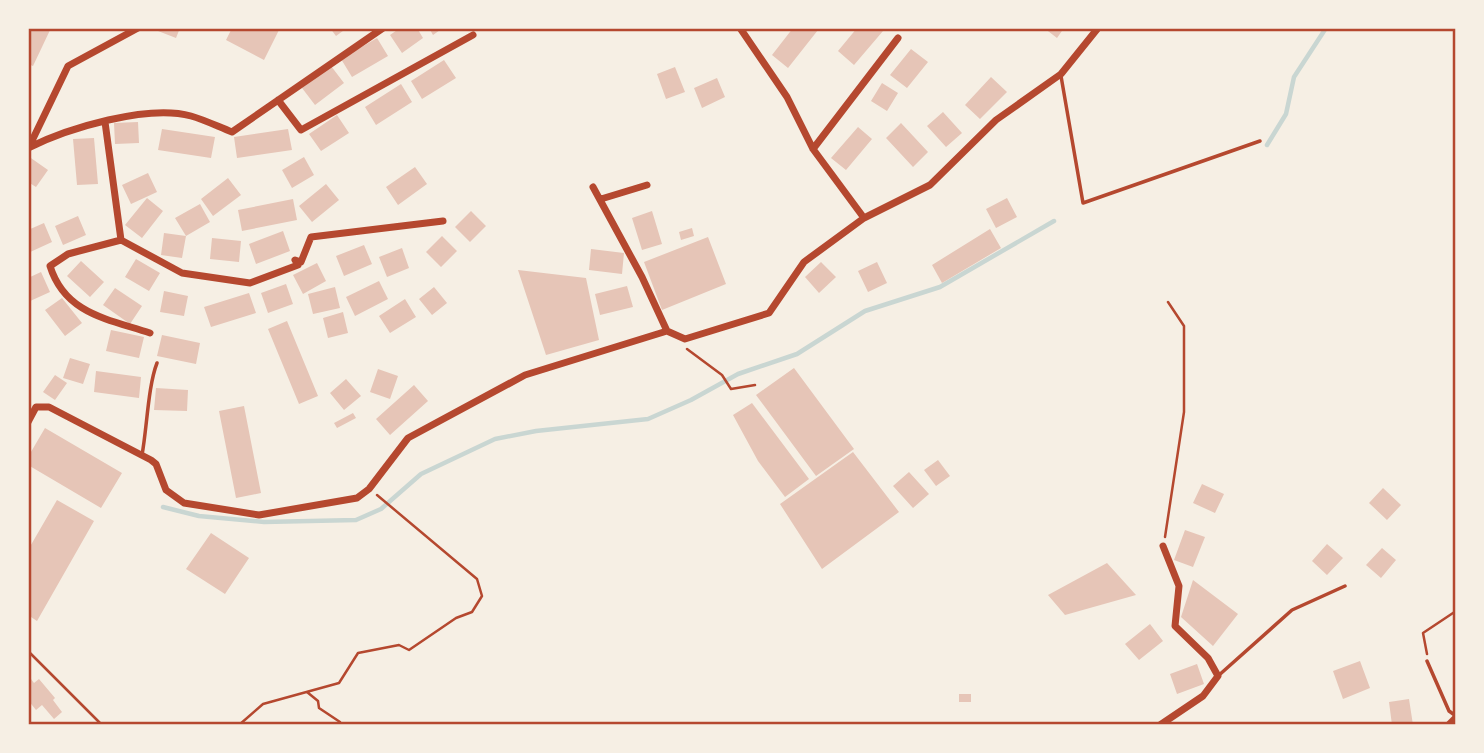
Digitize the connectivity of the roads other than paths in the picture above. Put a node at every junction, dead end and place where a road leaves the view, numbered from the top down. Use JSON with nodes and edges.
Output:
{"nodes":[{"id":1,"x":138,"y":28,"type":"edge"},
{"id":2,"x":383,"y":28,"type":"edge"},
{"id":3,"x":740,"y":28,"type":"edge"},
{"id":4,"x":1098,"y":28,"type":"edge"},
{"id":5,"x":473,"y":36,"type":"dead end"},
{"id":6,"x":898,"y":38,"type":"dead end"},
{"id":7,"x":1061,"y":74,"type":"junction"},
{"id":8,"x":278,"y":100,"type":"junction"},
{"id":9,"x":105,"y":122,"type":"junction"},
{"id":10,"x":1260,"y":141,"type":"dead end"},
{"id":11,"x":28,"y":148,"type":"edge"},
{"id":12,"x":813,"y":149,"type":"junction"},
{"id":13,"x":648,"y":186,"type":"dead end"},
{"id":14,"x":593,"y":187,"type":"dead end"},
{"id":15,"x":600,"y":199,"type":"junction"},
{"id":16,"x":864,"y":218,"type":"junction"},
{"id":17,"x":443,"y":220,"type":"dead end"},
{"id":18,"x":121,"y":240,"type":"junction"},
{"id":19,"x":667,"y":331,"type":"junction"},
{"id":20,"x":150,"y":332,"type":"dead end"},
{"id":21,"x":157,"y":363,"type":"dead end"},
{"id":22,"x":28,"y":422,"type":"edge"},
{"id":23,"x":142,"y":457,"type":"junction"},
{"id":24,"x":1163,"y":547,"type":"road end"},
{"id":25,"x":1345,"y":586,"type":"dead end"},
{"id":26,"x":1427,"y":661,"type":"road end"},
{"id":27,"x":1218,"y":676,"type":"junction"},
{"id":28,"x":1456,"y":717,"type":"edge"},
{"id":29,"x":1160,"y":725,"type":"edge"},
{"id":30,"x":1450,"y":725,"type":"edge"}],
"edges":[{"from":1,"to":11,"type":"street"},
{"from":2,"to":8,"type":"street"},
{"from":3,"to":12,"type":"street"},
{"from":4,"to":7,"type":"street"},
{"from":5,"to":8,"type":"street"},
{"from":6,"to":12,"type":"street"},
{"from":7,"to":10,"type":"lane"},
{"from":7,"to":16,"type":"street"},
{"from":8,"to":9,"type":"street"},
{"from":9,"to":11,"type":"street"},
{"from":9,"to":18,"type":"street"},
{"from":12,"to":16,"type":"street"},
{"from":13,"to":15,"type":"street"},
{"from":14,"to":15,"type":"street"},
{"from":15,"to":19,"type":"street"},
{"from":16,"to":19,"type":"street"},
{"from":17,"to":18,"type":"street"},
{"from":18,"to":20,"type":"street"},
{"from":19,"to":23,"type":"street"},
{"from":21,"to":23,"type":"lane"},
{"from":22,"to":23,"type":"street"},
{"from":24,"to":27,"type":"street"},
{"from":25,"to":27,"type":"lane"},
{"from":26,"to":28,"type":"lane"},
{"from":27,"to":29,"type":"street"},
{"from":28,"to":30,"type":"street"}]}
